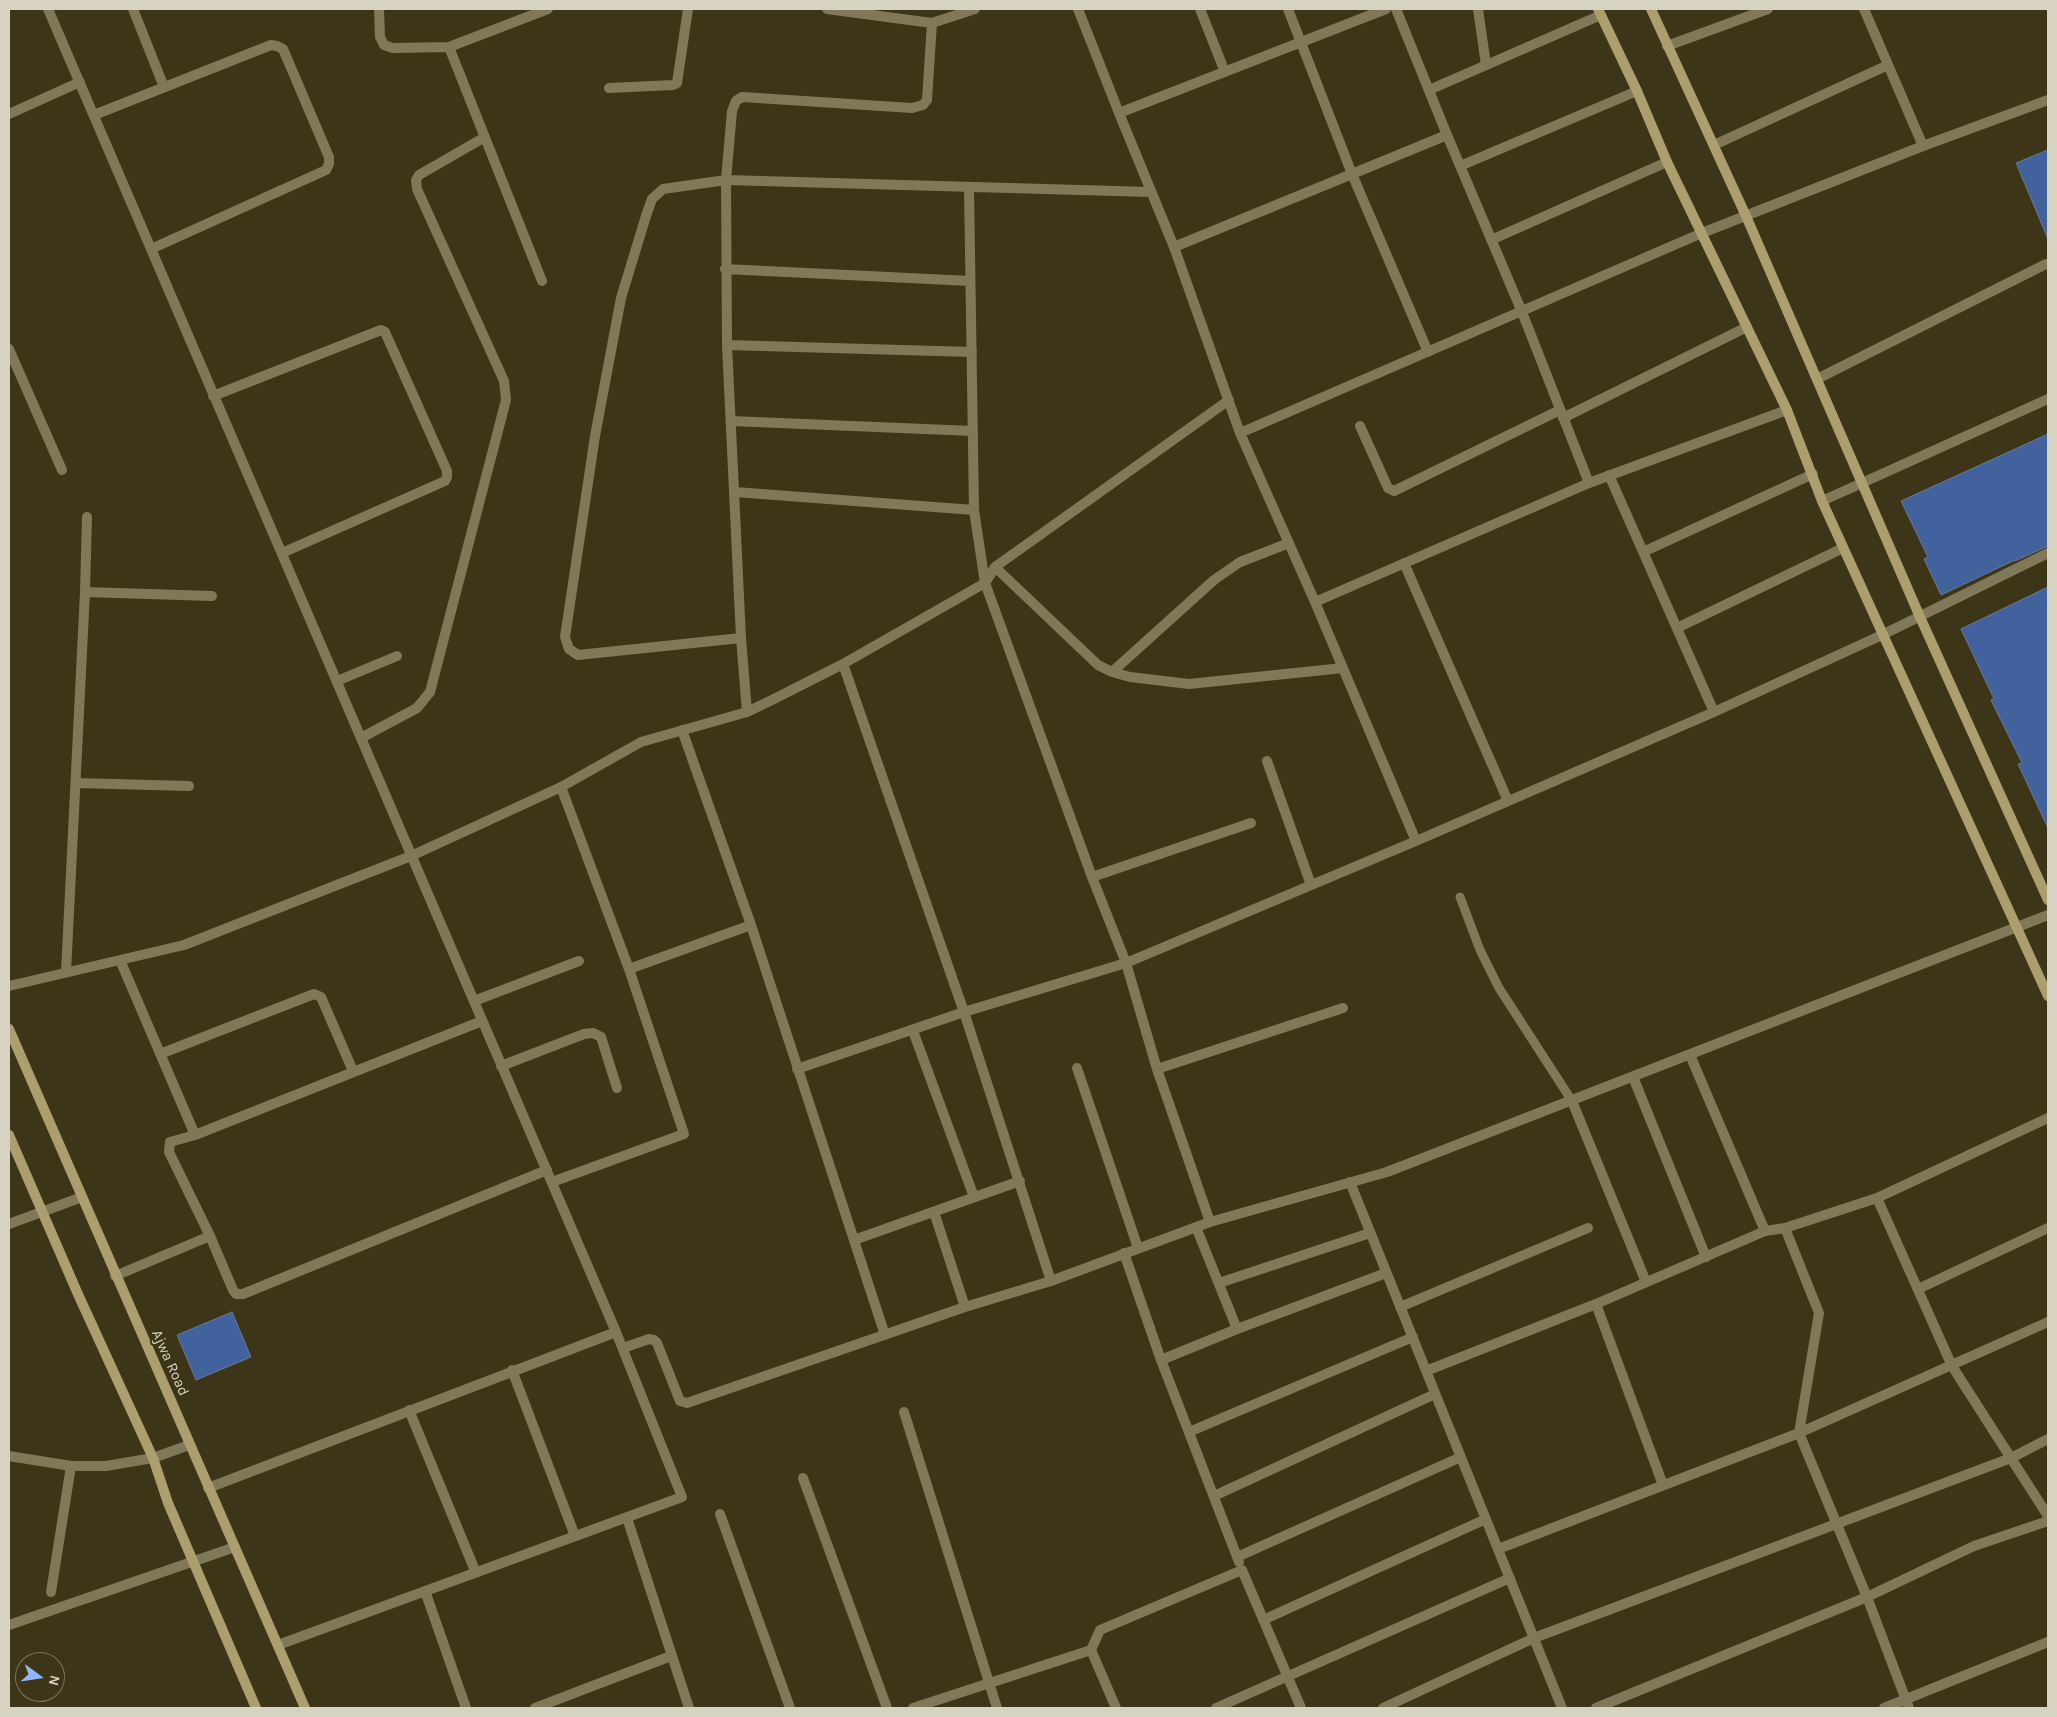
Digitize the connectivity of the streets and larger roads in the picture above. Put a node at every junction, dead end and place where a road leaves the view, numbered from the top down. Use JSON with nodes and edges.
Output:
{"nodes":[{"id":1,"x":48,"y":9,"type":"edge"},
{"id":2,"x":132,"y":9,"type":"edge"},
{"id":3,"x":379,"y":9,"type":"edge"},
{"id":4,"x":548,"y":9,"type":"edge"},
{"id":5,"x":688,"y":9,"type":"edge"},
{"id":6,"x":826,"y":9,"type":"edge"},
{"id":7,"x":975,"y":9,"type":"edge"},
{"id":8,"x":1078,"y":9,"type":"edge"},
{"id":9,"x":1200,"y":9,"type":"edge"},
{"id":10,"x":1288,"y":9,"type":"edge"},
{"id":11,"x":1386,"y":9,"type":"edge"},
{"id":12,"x":1396,"y":9,"type":"edge"},
{"id":13,"x":1478,"y":9,"type":"edge"},
{"id":14,"x":1651,"y":9,"type":"edge"},
{"id":15,"x":1768,"y":9,"type":"edge"},
{"id":16,"x":1864,"y":9,"type":"edge"},
{"id":17,"x":1599,"y":12,"type":"edge"},
{"id":18,"x":932,"y":23,"type":"junction"},
{"id":19,"x":1302,"y":42,"type":"junction"},
{"id":20,"x":1668,"y":46,"type":"junction"},
{"id":21,"x":449,"y":47,"type":"junction"},
{"id":22,"x":1486,"y":65,"type":"junction"},
{"id":23,"x":1888,"y":65,"type":"junction"},
{"id":24,"x":1225,"y":72,"type":"junction"},
{"id":25,"x":80,"y":82,"type":"junction"},
{"id":26,"x":164,"y":87,"type":"junction"},
{"id":27,"x":609,"y":88,"type":"dead end"},
{"id":28,"x":1429,"y":90,"type":"junction"},
{"id":29,"x":1637,"y":91,"type":"junction"},
{"id":30,"x":2048,"y":100,"type":"edge"},
{"id":31,"x":9,"y":114,"type":"edge"},
{"id":32,"x":1119,"y":114,"type":"junction"},
{"id":33,"x":94,"y":115,"type":"junction"},
{"id":34,"x":1447,"y":135,"type":"junction"},
{"id":35,"x":485,"y":138,"type":"junction"},
{"id":36,"x":1714,"y":145,"type":"junction"},
{"id":37,"x":1923,"y":146,"type":"junction"},
{"id":38,"x":1667,"y":162,"type":"junction"},
{"id":39,"x":1460,"y":166,"type":"junction"},
{"id":40,"x":1352,"y":174,"type":"junction"},
{"id":41,"x":726,"y":180,"type":"junction"},
{"id":42,"x":969,"y":188,"type":"junction"},
{"id":43,"x":1151,"y":192,"type":"junction"},
{"id":44,"x":1746,"y":216,"type":"junction"},
{"id":45,"x":1702,"y":233,"type":"junction"},
{"id":46,"x":1491,"y":240,"type":"junction"},
{"id":47,"x":1174,"y":247,"type":"junction"},
{"id":48,"x":151,"y":249,"type":"junction"},
{"id":49,"x":2046,"y":264,"type":"dead end"},
{"id":50,"x":725,"y":269,"type":"junction"},
{"id":51,"x":542,"y":281,"type":"dead end"},
{"id":52,"x":970,"y":281,"type":"junction"},
{"id":53,"x":1522,"y":312,"type":"junction"},
{"id":54,"x":1747,"y":326,"type":"junction"},
{"id":55,"x":727,"y":345,"type":"junction"},
{"id":56,"x":9,"y":350,"type":"edge"},
{"id":57,"x":972,"y":352,"type":"junction"},
{"id":58,"x":1428,"y":352,"type":"junction"},
{"id":59,"x":1817,"y":379,"type":"junction"},
{"id":60,"x":213,"y":396,"type":"junction"},
{"id":61,"x":2048,"y":398,"type":"edge"},
{"id":62,"x":1229,"y":400,"type":"junction"},
{"id":63,"x":1787,"y":410,"type":"junction"},
{"id":64,"x":1562,"y":414,"type":"junction"},
{"id":65,"x":731,"y":421,"type":"junction"},
{"id":66,"x":1360,"y":426,"type":"dead end"},
{"id":67,"x":973,"y":431,"type":"junction"},
{"id":68,"x":1240,"y":433,"type":"junction"},
{"id":69,"x":62,"y":470,"type":"dead end"},
{"id":70,"x":1813,"y":474,"type":"junction"},
{"id":71,"x":1609,"y":475,"type":"junction"},
{"id":72,"x":1589,"y":482,"type":"junction"},
{"id":73,"x":1862,"y":482,"type":"junction"},
{"id":74,"x":735,"y":492,"type":"junction"},
{"id":75,"x":1822,"y":501,"type":"junction"},
{"id":76,"x":974,"y":510,"type":"junction"},
{"id":77,"x":87,"y":517,"type":"dead end"},
{"id":78,"x":1289,"y":543,"type":"junction"},
{"id":79,"x":1843,"y":548,"type":"junction"},
{"id":80,"x":1643,"y":552,"type":"junction"},
{"id":81,"x":2048,"y":553,"type":"edge"},
{"id":82,"x":282,"y":554,"type":"junction"},
{"id":83,"x":1404,"y":563,"type":"junction"},
{"id":84,"x":995,"y":567,"type":"junction"},
{"id":85,"x":985,"y":583,"type":"junction"},
{"id":86,"x":85,"y":592,"type":"junction"},
{"id":87,"x":212,"y":596,"type":"dead end"},
{"id":88,"x":1315,"y":602,"type":"junction"},
{"id":89,"x":1920,"y":617,"type":"junction"},
{"id":90,"x":1677,"y":628,"type":"junction"},
{"id":91,"x":1882,"y":635,"type":"junction"},
{"id":92,"x":741,"y":638,"type":"junction"},
{"id":93,"x":397,"y":656,"type":"dead end"},
{"id":94,"x":843,"y":664,"type":"junction"},
{"id":95,"x":1343,"y":668,"type":"junction"},
{"id":96,"x":1112,"y":672,"type":"junction"},
{"id":97,"x":337,"y":681,"type":"junction"},
{"id":98,"x":747,"y":712,"type":"junction"},
{"id":99,"x":1714,"y":712,"type":"junction"},
{"id":100,"x":682,"y":730,"type":"junction"},
{"id":101,"x":361,"y":738,"type":"junction"},
{"id":102,"x":1267,"y":761,"type":"dead end"},
{"id":103,"x":76,"y":783,"type":"junction"},
{"id":104,"x":189,"y":786,"type":"dead end"},
{"id":105,"x":561,"y":786,"type":"junction"},
{"id":106,"x":1508,"y":801,"type":"junction"},
{"id":107,"x":1251,"y":822,"type":"dead end"},
{"id":108,"x":1416,"y":841,"type":"junction"},
{"id":109,"x":411,"y":856,"type":"junction"},
{"id":110,"x":1092,"y":877,"type":"junction"},
{"id":111,"x":1311,"y":885,"type":"junction"},
{"id":112,"x":2048,"y":900,"type":"edge"},
{"id":113,"x":2048,"y":915,"type":"edge"},
{"id":114,"x":751,"y":925,"type":"junction"},
{"id":115,"x":2018,"y":927,"type":"junction"},
{"id":116,"x":120,"y":960,"type":"junction"},
{"id":117,"x":579,"y":961,"type":"dead end"},
{"id":118,"x":1126,"y":962,"type":"junction"},
{"id":119,"x":629,"y":969,"type":"junction"},
{"id":120,"x":66,"y":972,"type":"junction"},
{"id":121,"x":9,"y":986,"type":"edge"},
{"id":122,"x":2048,"y":996,"type":"edge"},
{"id":123,"x":474,"y":1001,"type":"junction"},
{"id":124,"x":1343,"y":1008,"type":"dead end"},
{"id":125,"x":964,"y":1012,"type":"junction"},
{"id":126,"x":482,"y":1021,"type":"junction"},
{"id":127,"x":9,"y":1028,"type":"edge"},
{"id":128,"x":913,"y":1031,"type":"junction"},
{"id":129,"x":160,"y":1054,"type":"junction"},
{"id":130,"x":1690,"y":1055,"type":"junction"},
{"id":131,"x":501,"y":1066,"type":"junction"},
{"id":132,"x":1077,"y":1068,"type":"dead end"},
{"id":133,"x":797,"y":1069,"type":"junction"},
{"id":134,"x":1157,"y":1070,"type":"junction"},
{"id":135,"x":353,"y":1071,"type":"junction"},
{"id":136,"x":1633,"y":1077,"type":"junction"},
{"id":137,"x":617,"y":1088,"type":"dead end"},
{"id":138,"x":1572,"y":1101,"type":"junction"},
{"id":139,"x":2048,"y":1118,"type":"edge"},
{"id":140,"x":9,"y":1135,"type":"edge"},
{"id":141,"x":195,"y":1135,"type":"junction"},
{"id":142,"x":546,"y":1170,"type":"junction"},
{"id":143,"x":1020,"y":1181,"type":"junction"},
{"id":144,"x":552,"y":1182,"type":"junction"},
{"id":145,"x":1350,"y":1182,"type":"junction"},
{"id":146,"x":82,"y":1197,"type":"junction"},
{"id":147,"x":974,"y":1197,"type":"junction"},
{"id":148,"x":1877,"y":1198,"type":"junction"},
{"id":149,"x":43,"y":1212,"type":"junction"},
{"id":150,"x":934,"y":1212,"type":"junction"},
{"id":151,"x":1210,"y":1222,"type":"junction"},
{"id":152,"x":9,"y":1224,"type":"edge"},
{"id":153,"x":1196,"y":1227,"type":"junction"},
{"id":154,"x":1588,"y":1228,"type":"dead end"},
{"id":155,"x":1785,"y":1228,"type":"junction"},
{"id":156,"x":2048,"y":1228,"type":"edge"},
{"id":157,"x":1765,"y":1231,"type":"junction"},
{"id":158,"x":1370,"y":1233,"type":"junction"},
{"id":159,"x":210,"y":1236,"type":"junction"},
{"id":160,"x":854,"y":1240,"type":"junction"},
{"id":161,"x":1138,"y":1248,"type":"junction"},
{"id":162,"x":1124,"y":1252,"type":"junction"},
{"id":163,"x":1706,"y":1257,"type":"junction"},
{"id":164,"x":1386,"y":1273,"type":"junction"},
{"id":165,"x":115,"y":1276,"type":"junction"},
{"id":166,"x":1051,"y":1281,"type":"junction"},
{"id":167,"x":1646,"y":1282,"type":"junction"},
{"id":168,"x":1219,"y":1283,"type":"junction"},
{"id":169,"x":1918,"y":1289,"type":"junction"},
{"id":170,"x":1596,"y":1304,"type":"junction"},
{"id":171,"x":964,"y":1307,"type":"junction"},
{"id":172,"x":1400,"y":1307,"type":"junction"},
{"id":173,"x":2048,"y":1322,"type":"edge"},
{"id":174,"x":1237,"y":1329,"type":"junction"},
{"id":175,"x":616,"y":1332,"type":"junction"},
{"id":176,"x":885,"y":1336,"type":"junction"},
{"id":177,"x":1412,"y":1337,"type":"junction"},
{"id":178,"x":622,"y":1348,"type":"junction"},
{"id":179,"x":1161,"y":1360,"type":"junction"},
{"id":180,"x":1952,"y":1366,"type":"junction"},
{"id":181,"x":512,"y":1370,"type":"junction"},
{"id":182,"x":1426,"y":1371,"type":"junction"},
{"id":183,"x":1435,"y":1394,"type":"junction"},
{"id":184,"x":409,"y":1410,"type":"junction"},
{"id":185,"x":904,"y":1412,"type":"dead end"},
{"id":186,"x":1189,"y":1432,"type":"junction"},
{"id":187,"x":1799,"y":1433,"type":"junction"},
{"id":188,"x":2048,"y":1439,"type":"edge"},
{"id":189,"x":190,"y":1446,"type":"junction"},
{"id":190,"x":9,"y":1456,"type":"edge"},
{"id":191,"x":1461,"y":1456,"type":"junction"},
{"id":192,"x":153,"y":1458,"type":"junction"},
{"id":193,"x":2011,"y":1458,"type":"junction"},
{"id":194,"x":71,"y":1466,"type":"junction"},
{"id":195,"x":803,"y":1478,"type":"dead end"},
{"id":196,"x":1664,"y":1485,"type":"junction"},
{"id":197,"x":208,"y":1488,"type":"junction"},
{"id":198,"x":1214,"y":1496,"type":"junction"},
{"id":199,"x":720,"y":1514,"type":"dead end"},
{"id":200,"x":2048,"y":1516,"type":"edge"},
{"id":201,"x":626,"y":1518,"type":"junction"},
{"id":202,"x":1486,"y":1519,"type":"junction"},
{"id":203,"x":2048,"y":1521,"type":"edge"},
{"id":204,"x":1836,"y":1522,"type":"junction"},
{"id":205,"x":575,"y":1536,"type":"junction"},
{"id":206,"x":235,"y":1547,"type":"junction"},
{"id":207,"x":1498,"y":1549,"type":"junction"},
{"id":208,"x":1237,"y":1557,"type":"junction"},
{"id":209,"x":193,"y":1562,"type":"junction"},
{"id":210,"x":1242,"y":1570,"type":"junction"},
{"id":211,"x":476,"y":1573,"type":"junction"},
{"id":212,"x":1510,"y":1578,"type":"junction"},
{"id":213,"x":425,"y":1591,"type":"junction"},
{"id":214,"x":51,"y":1592,"type":"dead end"},
{"id":215,"x":1867,"y":1597,"type":"junction"},
{"id":216,"x":1263,"y":1620,"type":"junction"},
{"id":217,"x":9,"y":1625,"type":"edge"},
{"id":218,"x":1534,"y":1638,"type":"junction"},
{"id":219,"x":2048,"y":1642,"type":"edge"},
{"id":220,"x":278,"y":1645,"type":"junction"},
{"id":221,"x":1091,"y":1650,"type":"junction"},
{"id":222,"x":671,"y":1656,"type":"junction"},
{"id":223,"x":1288,"y":1678,"type":"junction"},
{"id":224,"x":989,"y":1685,"type":"junction"},
{"id":225,"x":1907,"y":1704,"type":"edge"},
{"id":226,"x":256,"y":1708,"type":"edge"},
{"id":227,"x":305,"y":1708,"type":"edge"},
{"id":228,"x":466,"y":1708,"type":"edge"},
{"id":229,"x":535,"y":1708,"type":"edge"},
{"id":230,"x":689,"y":1708,"type":"edge"},
{"id":231,"x":790,"y":1708,"type":"edge"},
{"id":232,"x":887,"y":1708,"type":"edge"},
{"id":233,"x":913,"y":1708,"type":"edge"},
{"id":234,"x":997,"y":1708,"type":"edge"},
{"id":235,"x":1116,"y":1708,"type":"edge"},
{"id":236,"x":1216,"y":1708,"type":"edge"},
{"id":237,"x":1300,"y":1708,"type":"edge"},
{"id":238,"x":1384,"y":1708,"type":"edge"},
{"id":239,"x":1562,"y":1708,"type":"edge"},
{"id":240,"x":1596,"y":1708,"type":"edge"},
{"id":241,"x":1884,"y":1708,"type":"edge"}],
"edges":[{"from":1,"to":25,"type":"street"},
{"from":2,"to":26,"type":"street"},
{"from":3,"to":21,"type":"street"},
{"from":4,"to":21,"type":"street"},
{"from":5,"to":27,"type":"street"},
{"from":6,"to":18,"type":"street"},
{"from":7,"to":18,"type":"street"},
{"from":8,"to":32,"type":"street"},
{"from":9,"to":24,"type":"street"},
{"from":10,"to":19,"type":"street"},
{"from":11,"to":19,"type":"street"},
{"from":12,"to":28,"type":"street"},
{"from":13,"to":22,"type":"street"},
{"from":14,"to":20,"type":"street"},
{"from":15,"to":20,"type":"street"},
{"from":16,"to":23,"type":"street"},
{"from":17,"to":22,"type":"street"},
{"from":17,"to":29,"type":"street"},
{"from":18,"to":41,"type":"street"},
{"from":19,"to":24,"type":"street"},
{"from":19,"to":40,"type":"street"},
{"from":20,"to":36,"type":"street"},
{"from":21,"to":35,"type":"street"},
{"from":22,"to":28,"type":"street"},
{"from":23,"to":36,"type":"street"},
{"from":23,"to":37,"type":"street"},
{"from":24,"to":32,"type":"street"},
{"from":25,"to":31,"type":"street"},
{"from":25,"to":33,"type":"street"},
{"from":26,"to":33,"type":"street"},
{"from":26,"to":48,"type":"street"},
{"from":28,"to":34,"type":"street"},
{"from":29,"to":38,"type":"street"},
{"from":29,"to":39,"type":"street"},
{"from":30,"to":37,"type":"street"},
{"from":32,"to":43,"type":"street"},
{"from":33,"to":48,"type":"street"},
{"from":34,"to":39,"type":"street"},
{"from":34,"to":40,"type":"street"},
{"from":35,"to":51,"type":"street"},
{"from":35,"to":101,"type":"street"},
{"from":36,"to":44,"type":"street"},
{"from":37,"to":44,"type":"street"},
{"from":38,"to":45,"type":"street"},
{"from":38,"to":46,"type":"street"},
{"from":39,"to":46,"type":"street"},
{"from":40,"to":47,"type":"street"},
{"from":40,"to":58,"type":"street"},
{"from":41,"to":42,"type":"street"},
{"from":41,"to":50,"type":"street"},
{"from":41,"to":92,"type":"street"},
{"from":42,"to":43,"type":"street"},
{"from":42,"to":52,"type":"street"},
{"from":43,"to":47,"type":"street"},
{"from":44,"to":45,"type":"street"},
{"from":44,"to":59,"type":"street"},
{"from":45,"to":53,"type":"street"},
{"from":45,"to":54,"type":"street"},
{"from":46,"to":53,"type":"street"},
{"from":47,"to":62,"type":"street"},
{"from":48,"to":60,"type":"street"},
{"from":49,"to":59,"type":"street"},
{"from":50,"to":52,"type":"street"},
{"from":50,"to":55,"type":"street"},
{"from":52,"to":57,"type":"street"},
{"from":53,"to":58,"type":"street"},
{"from":53,"to":64,"type":"street"},
{"from":54,"to":63,"type":"street"},
{"from":54,"to":64,"type":"street"},
{"from":55,"to":57,"type":"street"},
{"from":55,"to":65,"type":"street"},
{"from":56,"to":69,"type":"street"},
{"from":57,"to":67,"type":"street"},
{"from":58,"to":68,"type":"street"},
{"from":59,"to":73,"type":"street"},
{"from":60,"to":82,"type":"street"},
{"from":60,"to":82,"type":"street"},
{"from":61,"to":73,"type":"street"},
{"from":62,"to":68,"type":"street"},
{"from":62,"to":84,"type":"street"},
{"from":63,"to":70,"type":"street"},
{"from":63,"to":71,"type":"street"},
{"from":64,"to":66,"type":"street"},
{"from":64,"to":72,"type":"street"},
{"from":65,"to":67,"type":"street"},
{"from":65,"to":74,"type":"street"},
{"from":67,"to":76,"type":"street"},
{"from":68,"to":78,"type":"street"},
{"from":70,"to":75,"type":"street"},
{"from":70,"to":80,"type":"street"},
{"from":71,"to":72,"type":"street"},
{"from":71,"to":80,"type":"street"},
{"from":72,"to":83,"type":"street"},
{"from":73,"to":75,"type":"street"},
{"from":73,"to":89,"type":"street"},
{"from":74,"to":76,"type":"street"},
{"from":74,"to":92,"type":"street"},
{"from":75,"to":79,"type":"street"},
{"from":76,"to":85,"type":"street"},
{"from":77,"to":86,"type":"street"},
{"from":78,"to":88,"type":"street"},
{"from":78,"to":96,"type":"street"},
{"from":79,"to":90,"type":"street"},
{"from":79,"to":91,"type":"street"},
{"from":80,"to":90,"type":"street"},
{"from":81,"to":89,"type":"street"},
{"from":82,"to":97,"type":"street"},
{"from":83,"to":88,"type":"street"},
{"from":83,"to":106,"type":"street"},
{"from":84,"to":85,"type":"street"},
{"from":84,"to":96,"type":"street"},
{"from":85,"to":94,"type":"street"},
{"from":85,"to":110,"type":"street"},
{"from":86,"to":87,"type":"street"},
{"from":86,"to":103,"type":"street"},
{"from":88,"to":95,"type":"street"},
{"from":89,"to":91,"type":"street"},
{"from":89,"to":112,"type":"street"},
{"from":90,"to":99,"type":"street"},
{"from":91,"to":99,"type":"street"},
{"from":91,"to":115,"type":"street"},
{"from":92,"to":98,"type":"street"},
{"from":93,"to":97,"type":"street"},
{"from":94,"to":98,"type":"street"},
{"from":94,"to":125,"type":"street"},
{"from":95,"to":96,"type":"street"},
{"from":95,"to":108,"type":"street"},
{"from":97,"to":101,"type":"street"},
{"from":98,"to":100,"type":"street"},
{"from":99,"to":106,"type":"street"},
{"from":100,"to":105,"type":"street"},
{"from":100,"to":114,"type":"street"},
{"from":101,"to":109,"type":"street"},
{"from":102,"to":111,"type":"street"},
{"from":103,"to":104,"type":"street"},
{"from":103,"to":120,"type":"street"},
{"from":105,"to":109,"type":"street"},
{"from":105,"to":119,"type":"street"},
{"from":106,"to":108,"type":"street"},
{"from":107,"to":110,"type":"street"},
{"from":108,"to":111,"type":"street"},
{"from":109,"to":116,"type":"street"},
{"from":109,"to":123,"type":"street"},
{"from":110,"to":118,"type":"street"},
{"from":111,"to":118,"type":"street"},
{"from":113,"to":115,"type":"street"},
{"from":114,"to":119,"type":"street"},
{"from":114,"to":133,"type":"street"},
{"from":115,"to":122,"type":"street"},
{"from":115,"to":130,"type":"street"},
{"from":116,"to":120,"type":"street"},
{"from":116,"to":129,"type":"street"},
{"from":117,"to":123,"type":"street"},
{"from":118,"to":125,"type":"street"},
{"from":118,"to":134,"type":"street"},
{"from":119,"to":144,"type":"street"},
{"from":120,"to":121,"type":"street"},
{"from":123,"to":126,"type":"street"},
{"from":124,"to":134,"type":"street"},
{"from":125,"to":128,"type":"street"},
{"from":125,"to":143,"type":"street"},
{"from":126,"to":131,"type":"street"},
{"from":126,"to":135,"type":"street"},
{"from":127,"to":146,"type":"street","name":"Ajwa Road"},
{"from":128,"to":133,"type":"street"},
{"from":128,"to":147,"type":"street"},
{"from":129,"to":135,"type":"street"},
{"from":129,"to":141,"type":"street"},
{"from":130,"to":136,"type":"street"},
{"from":130,"to":157,"type":"street"},
{"from":131,"to":137,"type":"street"},
{"from":131,"to":142,"type":"street"},
{"from":132,"to":161,"type":"street"},
{"from":133,"to":160,"type":"street"},
{"from":134,"to":151,"type":"street"},
{"from":135,"to":141,"type":"street"},
{"from":136,"to":138,"type":"street"},
{"from":136,"to":163,"type":"street"},
{"from":138,"to":145,"type":"street"},
{"from":138,"to":167,"type":"street"},
{"from":139,"to":148,"type":"street"},
{"from":140,"to":149,"type":"street"},
{"from":141,"to":159,"type":"street"},
{"from":142,"to":144,"type":"street"},
{"from":142,"to":159,"type":"street"},
{"from":143,"to":147,"type":"street"},
{"from":143,"to":166,"type":"street"},
{"from":144,"to":175,"type":"street"},
{"from":145,"to":151,"type":"street"},
{"from":145,"to":158,"type":"street"},
{"from":146,"to":149,"type":"street"},
{"from":146,"to":165,"type":"street","name":"Ajwa Road"},
{"from":147,"to":150,"type":"street"},
{"from":148,"to":155,"type":"street"},
{"from":148,"to":169,"type":"street"},
{"from":149,"to":152,"type":"street"},
{"from":149,"to":192,"type":"street"},
{"from":150,"to":160,"type":"street"},
{"from":150,"to":171,"type":"street"},
{"from":151,"to":153,"type":"street"},
{"from":153,"to":161,"type":"street"},
{"from":153,"to":168,"type":"street"},
{"from":154,"to":172,"type":"street"},
{"from":155,"to":157,"type":"street"},
{"from":155,"to":187,"type":"street"},
{"from":156,"to":169,"type":"street"},
{"from":157,"to":163,"type":"street"},
{"from":158,"to":164,"type":"street"},
{"from":158,"to":168,"type":"street"},
{"from":159,"to":165,"type":"street"},
{"from":160,"to":176,"type":"street"},
{"from":161,"to":162,"type":"street"},
{"from":162,"to":166,"type":"street"},
{"from":162,"to":179,"type":"street"},
{"from":163,"to":167,"type":"street"},
{"from":164,"to":172,"type":"street"},
{"from":164,"to":174,"type":"street"},
{"from":165,"to":189,"type":"street","name":"Ajwa Road"},
{"from":166,"to":171,"type":"street"},
{"from":167,"to":170,"type":"street"},
{"from":168,"to":174,"type":"street"},
{"from":169,"to":180,"type":"street"},
{"from":170,"to":182,"type":"street"},
{"from":170,"to":196,"type":"street"},
{"from":171,"to":176,"type":"street"},
{"from":172,"to":177,"type":"street"},
{"from":173,"to":180,"type":"street"},
{"from":174,"to":179,"type":"street"},
{"from":175,"to":178,"type":"street"},
{"from":175,"to":181,"type":"street"},
{"from":176,"to":178,"type":"street"},
{"from":177,"to":182,"type":"street"},
{"from":177,"to":186,"type":"street"},
{"from":178,"to":201,"type":"street"},
{"from":179,"to":186,"type":"street"},
{"from":180,"to":187,"type":"street"},
{"from":180,"to":193,"type":"street"},
{"from":181,"to":184,"type":"street"},
{"from":181,"to":205,"type":"street"},
{"from":182,"to":183,"type":"street"},
{"from":183,"to":191,"type":"street"},
{"from":183,"to":198,"type":"street"},
{"from":184,"to":197,"type":"street"},
{"from":184,"to":211,"type":"street"},
{"from":185,"to":224,"type":"street"},
{"from":186,"to":198,"type":"street"},
{"from":187,"to":196,"type":"street"},
{"from":187,"to":204,"type":"street"},
{"from":188,"to":193,"type":"street"},
{"from":189,"to":192,"type":"street"},
{"from":189,"to":197,"type":"street","name":"Ajwa Road"},
{"from":190,"to":194,"type":"street"},
{"from":191,"to":202,"type":"street"},
{"from":191,"to":208,"type":"street"},
{"from":192,"to":194,"type":"street"},
{"from":192,"to":209,"type":"street"},
{"from":193,"to":200,"type":"street"},
{"from":193,"to":204,"type":"street"},
{"from":194,"to":214,"type":"street"},
{"from":195,"to":232,"type":"street"},
{"from":196,"to":207,"type":"street"},
{"from":197,"to":206,"type":"street","name":"Ajwa Road"},
{"from":198,"to":208,"type":"street"},
{"from":199,"to":231,"type":"street"},
{"from":201,"to":205,"type":"street"},
{"from":201,"to":222,"type":"street"},
{"from":202,"to":207,"type":"street"},
{"from":202,"to":216,"type":"street"},
{"from":203,"to":215,"type":"street"},
{"from":204,"to":215,"type":"street"},
{"from":204,"to":218,"type":"street"},
{"from":205,"to":211,"type":"street"},
{"from":206,"to":209,"type":"street"},
{"from":206,"to":220,"type":"street","name":"Ajwa Road"},
{"from":207,"to":212,"type":"street"},
{"from":208,"to":210,"type":"street"},
{"from":209,"to":217,"type":"street"},
{"from":209,"to":226,"type":"street"},
{"from":210,"to":216,"type":"street"},
{"from":210,"to":221,"type":"street"},
{"from":211,"to":213,"type":"street"},
{"from":212,"to":218,"type":"street"},
{"from":212,"to":223,"type":"street"},
{"from":213,"to":220,"type":"street"},
{"from":213,"to":228,"type":"street"},
{"from":215,"to":225,"type":"street"},
{"from":215,"to":240,"type":"street"},
{"from":216,"to":223,"type":"street"},
{"from":218,"to":238,"type":"street"},
{"from":218,"to":239,"type":"street"},
{"from":219,"to":225,"type":"street"},
{"from":220,"to":227,"type":"street","name":"Ajwa Road"},
{"from":221,"to":224,"type":"street"},
{"from":221,"to":235,"type":"street"},
{"from":222,"to":229,"type":"street"},
{"from":222,"to":230,"type":"street"},
{"from":223,"to":236,"type":"street"},
{"from":223,"to":237,"type":"street"},
{"from":224,"to":233,"type":"street"},
{"from":224,"to":234,"type":"street"},
{"from":225,"to":241,"type":"street"}]}
